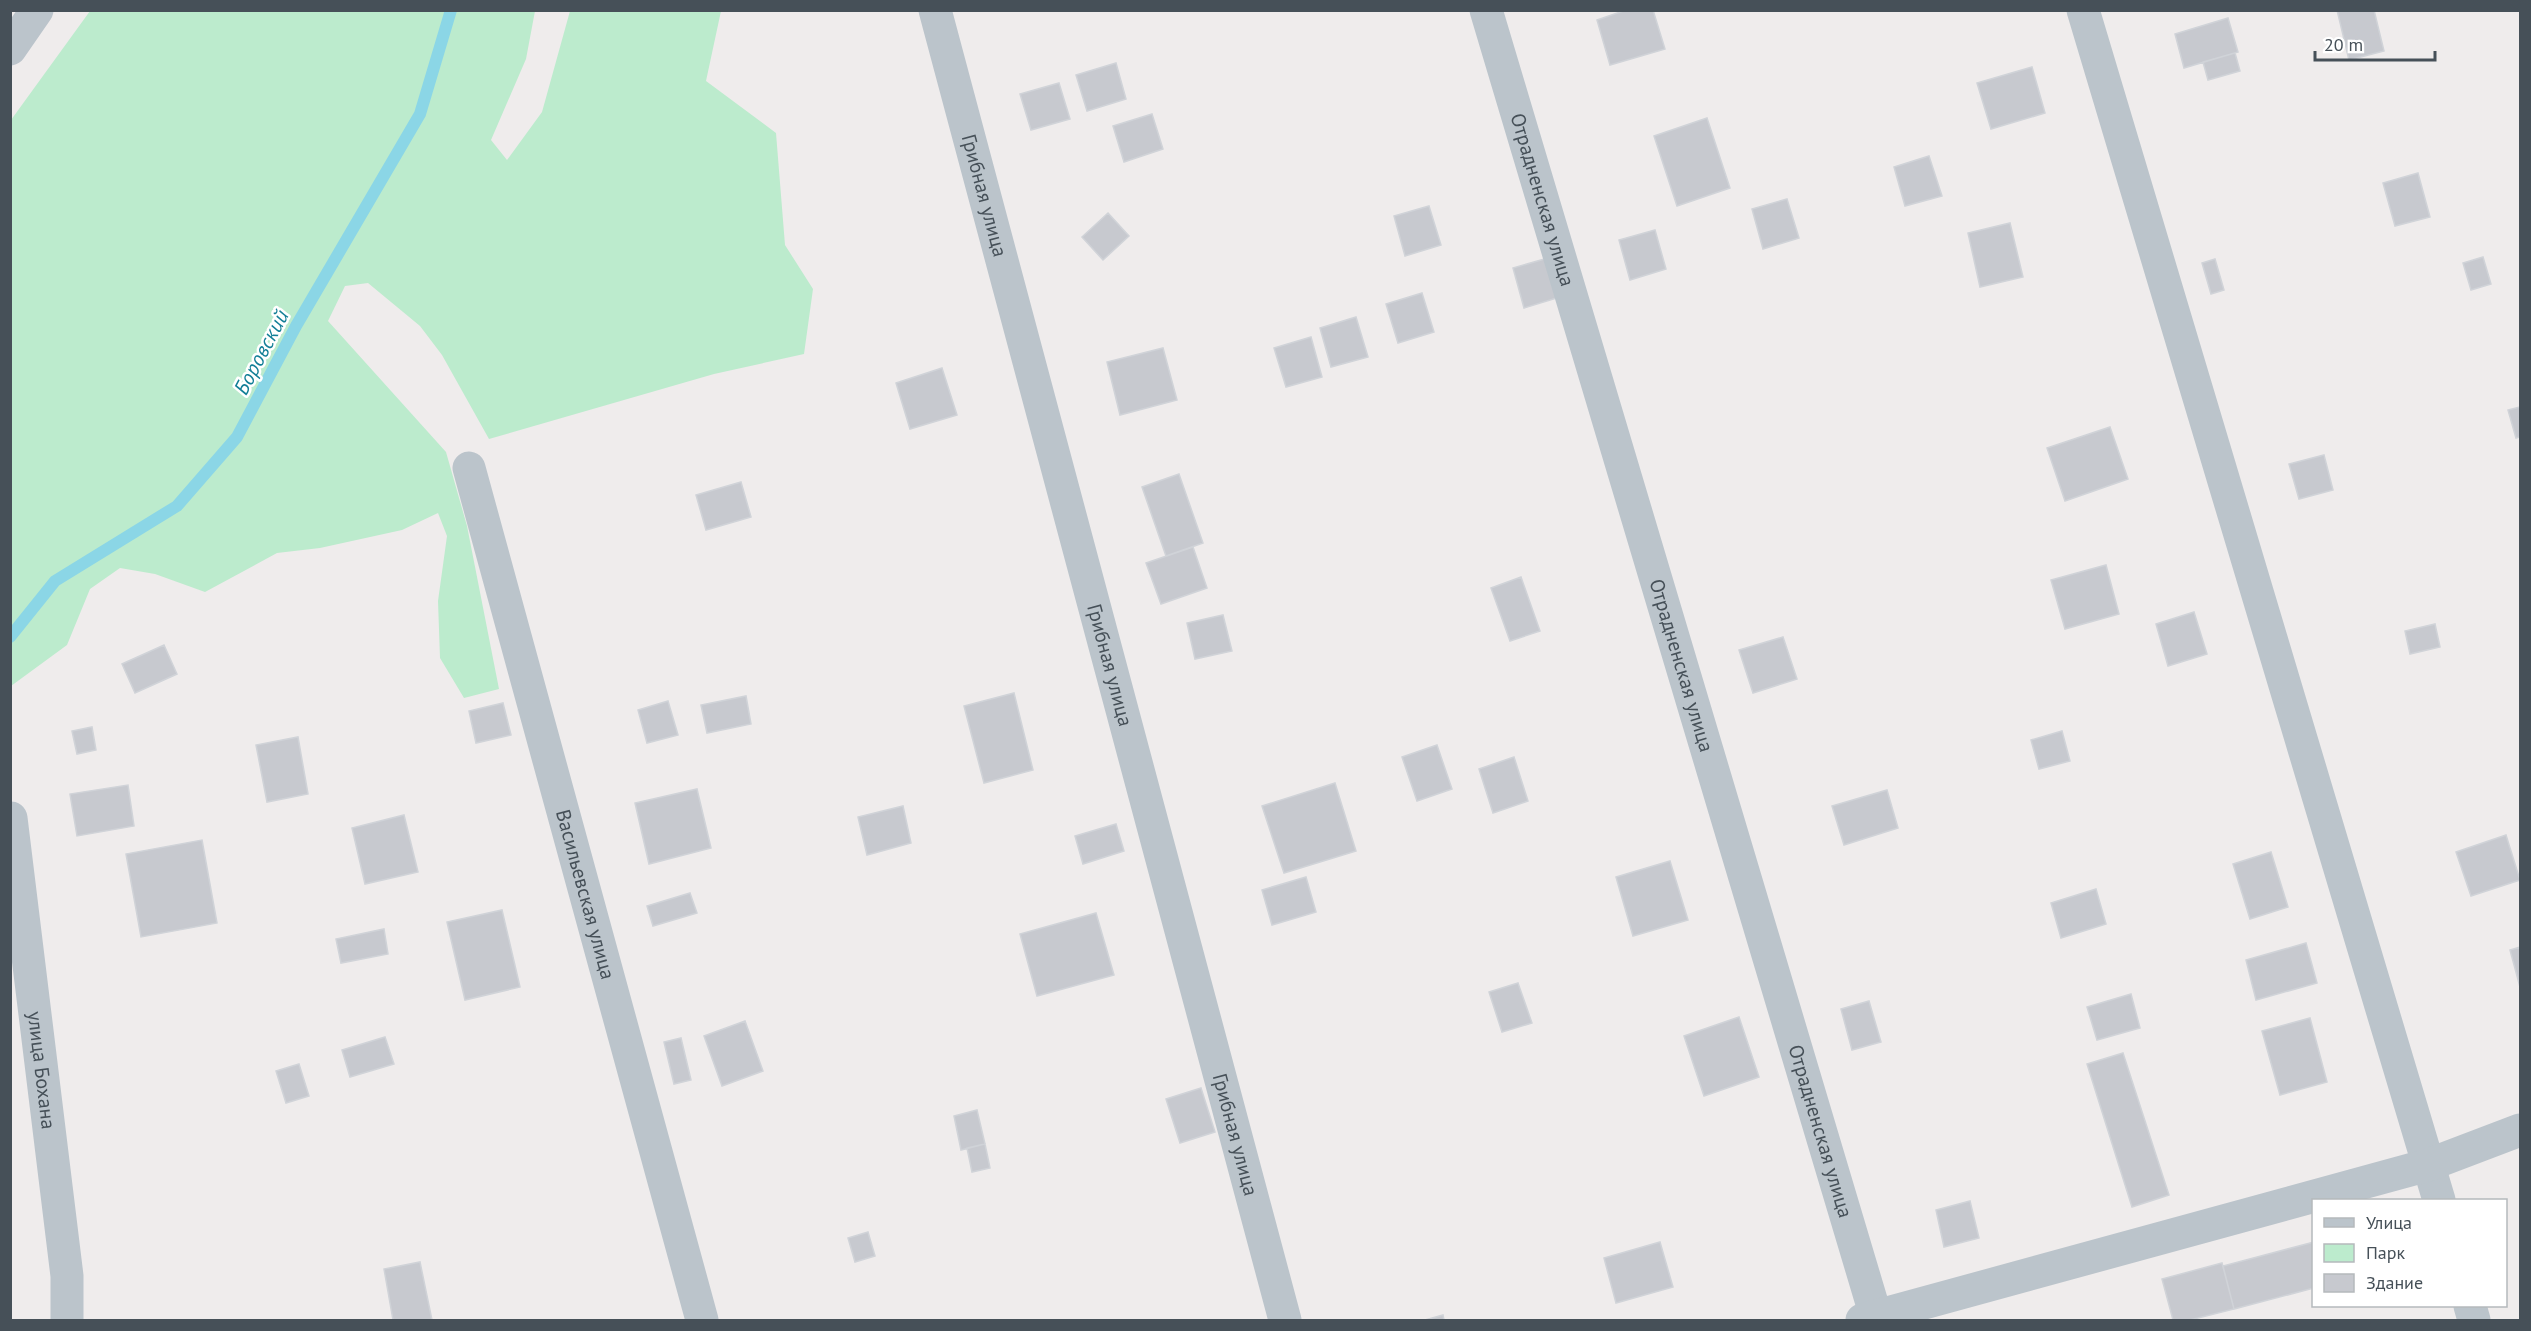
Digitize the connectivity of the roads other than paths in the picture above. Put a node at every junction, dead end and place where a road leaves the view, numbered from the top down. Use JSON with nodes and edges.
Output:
{"nodes":[{"id":1,"x":37,"y":10,"type":"edge"},
{"id":2,"x":935,"y":10,"type":"edge"},
{"id":3,"x":1486,"y":10,"type":"edge"},
{"id":4,"x":2083,"y":10,"type":"edge"},
{"id":5,"x":10,"y":49,"type":"edge"},
{"id":6,"x":469,"y":468,"type":"dead end"},
{"id":7,"x":11,"y":818,"type":"edge"},
{"id":8,"x":2520,"y":1131,"type":"edge"},
{"id":9,"x":2428,"y":1165,"type":"junction"},
{"id":10,"x":2439,"y":1199,"type":"edge"},
{"id":11,"x":1871,"y":1319,"type":"edge"},
{"id":12,"x":67,"y":1320,"type":"edge"},
{"id":13,"x":702,"y":1320,"type":"edge"},
{"id":14,"x":1285,"y":1320,"type":"edge"}],
"edges":[{"from":1,"to":5,"type":"street"},
{"from":2,"to":14,"type":"street","name":"Грибная улица"},
{"from":3,"to":11,"type":"street","name":"Отрадненская улица"},
{"from":4,"to":9,"type":"street"},
{"from":6,"to":13,"type":"street","name":"Васильевская улица"},
{"from":7,"to":12,"type":"street","name":"улица Бохана"},
{"from":8,"to":9,"type":"street"},
{"from":9,"to":10,"type":"street"},
{"from":9,"to":11,"type":"street"}]}
